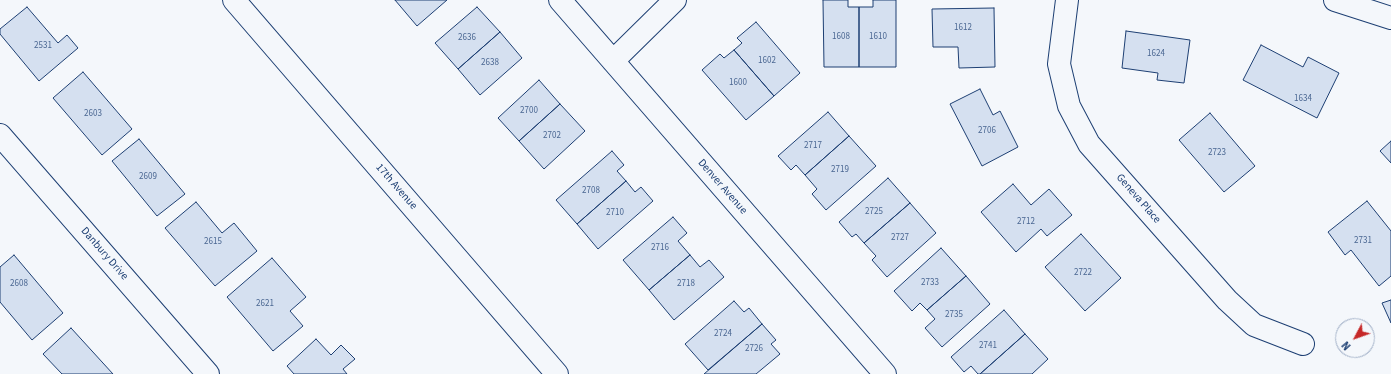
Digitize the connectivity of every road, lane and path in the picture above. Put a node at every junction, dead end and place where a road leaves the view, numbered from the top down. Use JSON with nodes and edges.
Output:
{"nodes":[{"id":1,"x":234,"y":0,"type":"edge"},
{"id":2,"x":560,"y":0,"type":"edge"},
{"id":3,"x":674,"y":0,"type":"edge"},
{"id":4,"x":1067,"y":0,"type":"edge"},
{"id":5,"x":1336,"y":0,"type":"edge"},
{"id":6,"x":1391,"y":18,"type":"edge"},
{"id":7,"x":613,"y":61,"type":"junction"},
{"id":8,"x":0,"y":135,"type":"edge"},
{"id":9,"x":1303,"y":344,"type":"dead end"},
{"id":10,"x":208,"y":374,"type":"edge"},
{"id":11,"x":557,"y":374,"type":"edge"},
{"id":12,"x":885,"y":374,"type":"edge"}],
"edges":[{"from":1,"to":11,"type":"street","name":"17th Avenue"},
{"from":2,"to":7,"type":"street","name":"Denver Avenue"},
{"from":3,"to":7,"type":"street"},
{"from":4,"to":9,"type":"street","name":"Geneva Place"},
{"from":5,"to":6,"type":"street"},
{"from":7,"to":12,"type":"street","name":"Denver Avenue"},
{"from":8,"to":10,"type":"street","name":"Danbury Drive"}]}
